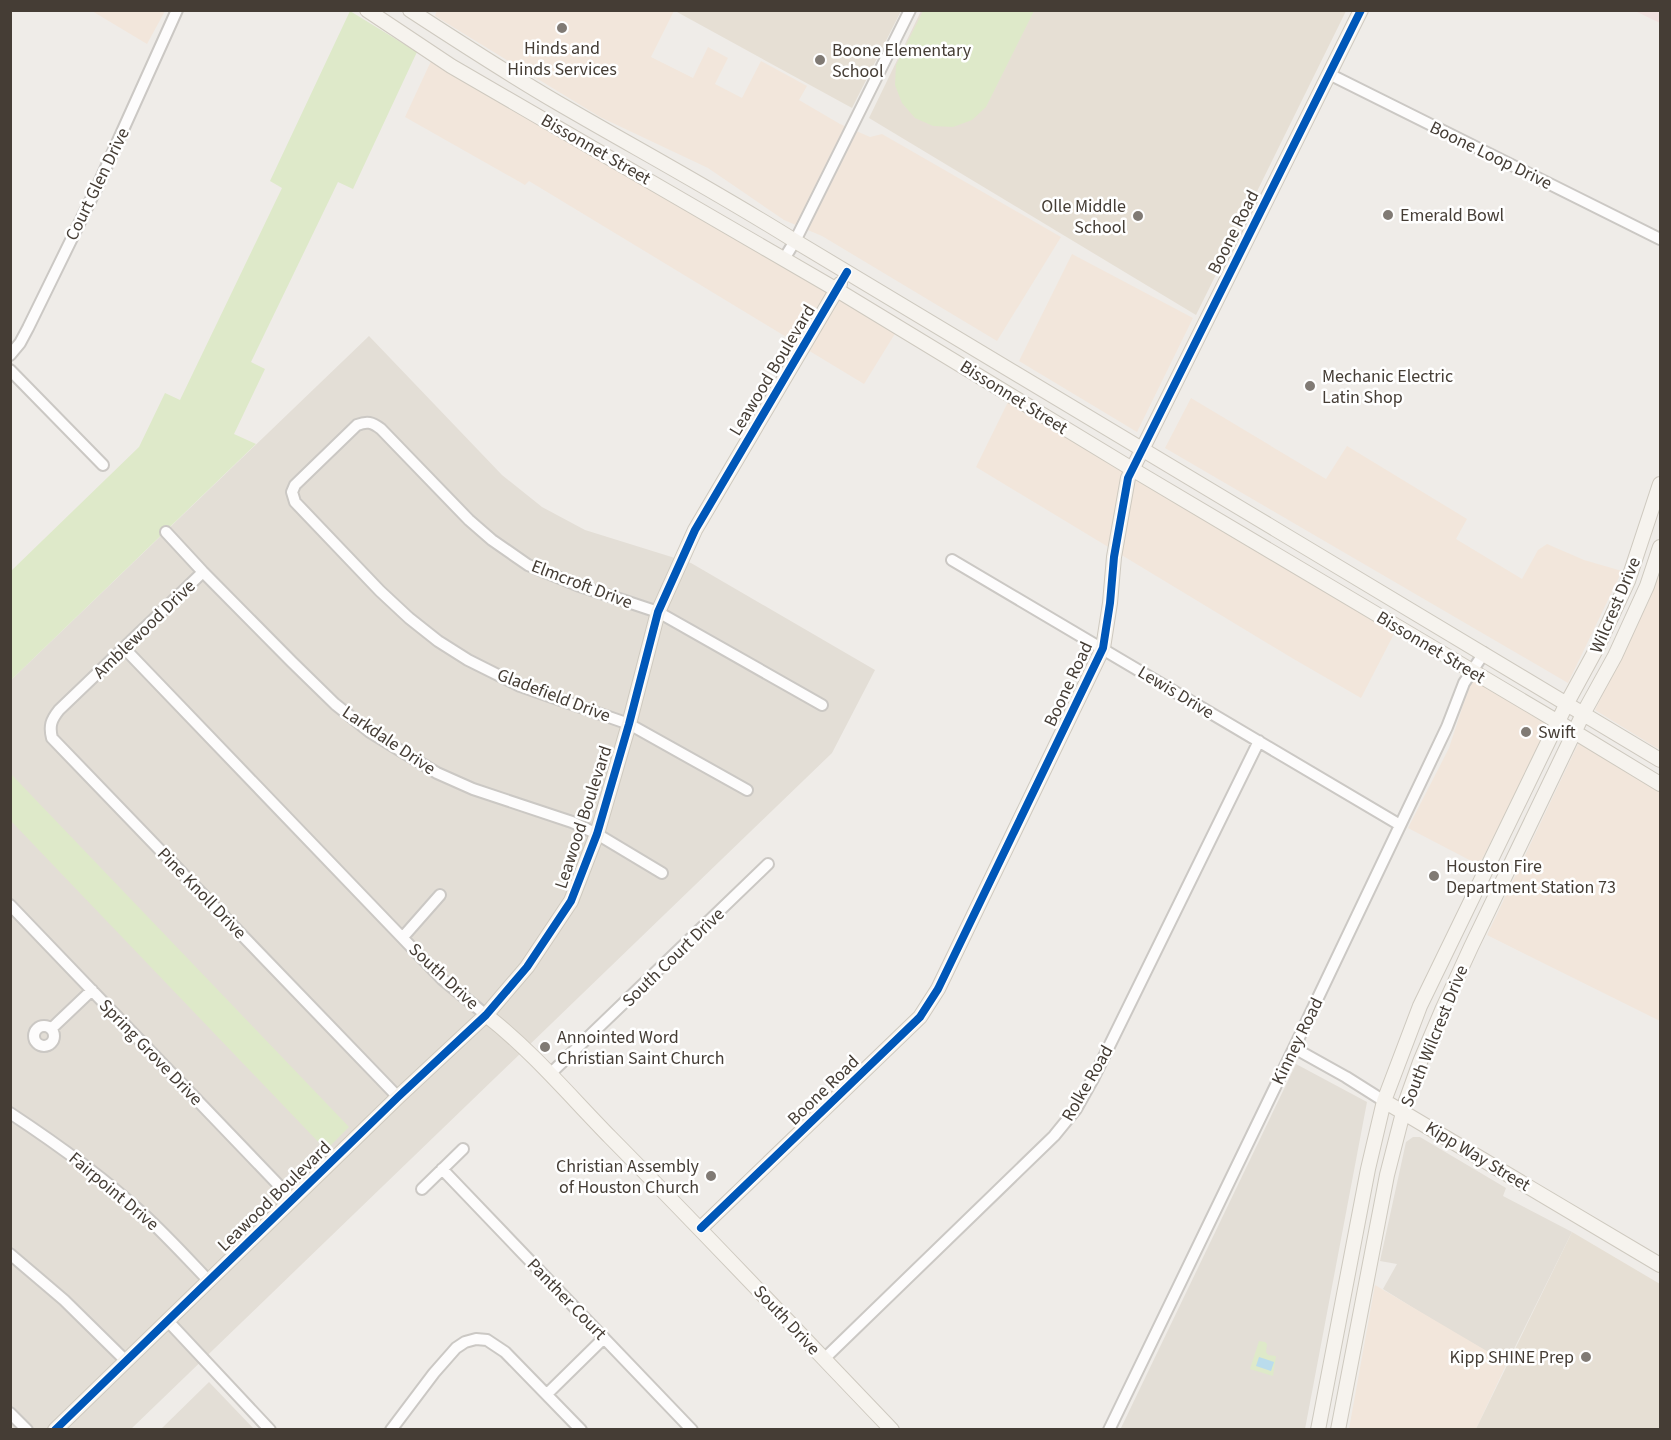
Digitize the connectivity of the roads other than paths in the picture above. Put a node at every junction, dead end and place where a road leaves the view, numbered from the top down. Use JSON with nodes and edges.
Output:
{"nodes":[{"id":1,"x":177,"y":10,"type":"edge"},
{"id":2,"x":368,"y":10,"type":"edge"},
{"id":3,"x":410,"y":10,"type":"edge"},
{"id":4,"x":910,"y":10,"type":"edge"},
{"id":5,"x":1361,"y":10,"type":"edge"},
{"id":6,"x":1329,"y":74,"type":"junction"},
{"id":7,"x":658,"y":159,"type":"junction"},
{"id":8,"x":648,"y":179,"type":"junction"},
{"id":9,"x":1657,"y":237,"type":"edge"},
{"id":10,"x":795,"y":241,"type":"junction"},
{"id":11,"x":784,"y":259,"type":"junction"},
{"id":12,"x":847,"y":272,"type":"junction"},
{"id":13,"x":837,"y":290,"type":"junction"},
{"id":14,"x":10,"y":354,"type":"edge"},
{"id":15,"x":10,"y":370,"type":"edge"},
{"id":16,"x":1141,"y":448,"type":"junction"},
{"id":17,"x":103,"y":465,"type":"dead end"},
{"id":18,"x":1131,"y":469,"type":"junction"},
{"id":19,"x":1660,"y":484,"type":"edge"},
{"id":20,"x":323,"y":531,"type":"joint"},
{"id":21,"x":166,"y":532,"type":"dead end"},
{"id":22,"x":1660,"y":547,"type":"edge"},
{"id":23,"x":952,"y":560,"type":"dead end"},
{"id":24,"x":203,"y":572,"type":"junction"},
{"id":25,"x":1628,"y":581,"type":"junction"},
{"id":26,"x":1647,"y":586,"type":"junction"},
{"id":27,"x":1403,"y":604,"type":"junction"},
{"id":28,"x":658,"y":612,"type":"junction"},
{"id":29,"x":1391,"y":624,"type":"junction"},
{"id":30,"x":1103,"y":648,"type":"junction"},
{"id":31,"x":125,"y":649,"type":"junction"},
{"id":32,"x":1484,"y":653,"type":"junction"},
{"id":33,"x":1471,"y":671,"type":"junction"},
{"id":34,"x":85,"y":686,"type":"joint"},
{"id":35,"x":1567,"y":703,"type":"junction"},
{"id":36,"x":822,"y":705,"type":"dead end"},
{"id":37,"x":1583,"y":714,"type":"junction"},
{"id":38,"x":1558,"y":722,"type":"junction"},
{"id":39,"x":629,"y":724,"type":"junction"},
{"id":40,"x":1575,"y":732,"type":"junction"},
{"id":41,"x":1259,"y":741,"type":"junction"},
{"id":42,"x":1660,"y":760,"type":"edge"},
{"id":43,"x":1660,"y":784,"type":"edge"},
{"id":44,"x":747,"y":790,"type":"dead end"},
{"id":45,"x":1400,"y":825,"type":"junction"},
{"id":46,"x":597,"y":834,"type":"junction"},
{"id":47,"x":768,"y":864,"type":"dead end"},
{"id":48,"x":662,"y":873,"type":"dead end"},
{"id":49,"x":1474,"y":893,"type":"junction"},
{"id":50,"x":440,"y":895,"type":"dead end"},
{"id":51,"x":1494,"y":900,"type":"junction"},
{"id":52,"x":12,"y":910,"type":"edge"},
{"id":53,"x":403,"y":938,"type":"junction"},
{"id":54,"x":92,"y":990,"type":"junction"},
{"id":55,"x":486,"y":1015,"type":"junction"},
{"id":56,"x":51,"y":1029,"type":"dead end"},
{"id":57,"x":1294,"y":1048,"type":"junction"},
{"id":58,"x":550,"y":1073,"type":"junction"},
{"id":59,"x":398,"y":1097,"type":"junction"},
{"id":60,"x":1384,"y":1101,"type":"junction"},
{"id":61,"x":1403,"y":1112,"type":"junction"},
{"id":62,"x":10,"y":1113,"type":"edge"},
{"id":63,"x":463,"y":1149,"type":"dead end"},
{"id":64,"x":442,"y":1169,"type":"junction"},
{"id":65,"x":422,"y":1190,"type":"dead end"},
{"id":66,"x":292,"y":1199,"type":"junction"},
{"id":67,"x":701,"y":1228,"type":"junction"},
{"id":68,"x":10,"y":1254,"type":"edge"},
{"id":69,"x":1660,"y":1265,"type":"edge"},
{"id":70,"x":208,"y":1280,"type":"junction"},
{"id":71,"x":167,"y":1320,"type":"junction"},
{"id":72,"x":604,"y":1338,"type":"junction"},
{"id":73,"x":1335,"y":1344,"type":"junction"},
{"id":74,"x":1354,"y":1347,"type":"junction"},
{"id":75,"x":824,"y":1359,"type":"junction"},
{"id":76,"x":126,"y":1361,"type":"junction"},
{"id":77,"x":547,"y":1394,"type":"junction"},
{"id":78,"x":10,"y":1413,"type":"edge"},
{"id":79,"x":27,"y":1430,"type":"edge"},
{"id":80,"x":55,"y":1430,"type":"edge"},
{"id":81,"x":270,"y":1430,"type":"edge"},
{"id":82,"x":392,"y":1430,"type":"edge"},
{"id":83,"x":581,"y":1430,"type":"edge"},
{"id":84,"x":692,"y":1430,"type":"edge"},
{"id":85,"x":892,"y":1430,"type":"edge"},
{"id":86,"x":1109,"y":1430,"type":"edge"},
{"id":87,"x":1318,"y":1430,"type":"edge"},
{"id":88,"x":1338,"y":1430,"type":"edge"}],
"edges":[{"from":1,"to":14,"type":"street","name":"Court Glen Drive"},
{"from":2,"to":8,"type":"main road","name":"Bissonnet Street"},
{"from":3,"to":7,"type":"main road","name":"Bissonnet Street"},
{"from":4,"to":10,"type":"street"},
{"from":5,"to":6,"type":"main road","name":"Boone Road"},
{"from":6,"to":9,"type":"street","name":"Boone Loop Drive"},
{"from":6,"to":16,"type":"main road","name":"Boone Road"},
{"from":7,"to":8,"type":"main road"},
{"from":7,"to":10,"type":"main road","name":"Bissonnet Street"},
{"from":8,"to":11,"type":"main road","name":"Bissonnet Street"},
{"from":10,"to":11,"type":"street"},
{"from":10,"to":12,"type":"main road","name":"Bissonnet Street"},
{"from":11,"to":13,"type":"main road","name":"Bissonnet Street"},
{"from":12,"to":13,"type":"main road","name":"Leawood Boulevard"},
{"from":12,"to":16,"type":"main road","name":"Bissonnet Street"},
{"from":13,"to":18,"type":"main road","name":"Bissonnet Street"},
{"from":13,"to":28,"type":"main road","name":"Leawood Boulevard"},
{"from":15,"to":17,"type":"street"},
{"from":16,"to":18,"type":"main road","name":"Boone Road"},
{"from":16,"to":27,"type":"main road","name":"Bissonnet Street"},
{"from":18,"to":29,"type":"main road","name":"Bissonnet Street"},
{"from":18,"to":30,"type":"main road","name":"Boone Road"},
{"from":19,"to":25,"type":"main road","name":"Wilcrest Drive"},
{"from":20,"to":28,"type":"street","name":"Elmcroft Drive"},
{"from":20,"to":39,"type":"street","name":"Gladefield Drive"},
{"from":21,"to":24,"type":"street","name":"Larkdale Drive"},
{"from":22,"to":26,"type":"main road","name":"Wilcrest Drive"},
{"from":23,"to":30,"type":"street","name":"Lewis Drive"},
{"from":24,"to":31,"type":"street","name":"Amblewood Drive"},
{"from":24,"to":46,"type":"street","name":"Larkdale Drive"},
{"from":25,"to":26,"type":"main road"},
{"from":25,"to":35,"type":"main road","name":"Wilcrest Drive"},
{"from":26,"to":37,"type":"main road","name":"Wilcrest Drive"},
{"from":27,"to":29,"type":"main road"},
{"from":27,"to":32,"type":"main road","name":"Bissonnet Street"},
{"from":28,"to":36,"type":"street","name":"Elmcroft Drive"},
{"from":28,"to":39,"type":"main road","name":"Leawood Boulevard"},
{"from":29,"to":33,"type":"main road","name":"Bissonnet Street"},
{"from":30,"to":41,"type":"street","name":"Lewis Drive"},
{"from":30,"to":67,"type":"main road","name":"Boone Road"},
{"from":31,"to":34,"type":"street","name":"Amblewood Drive"},
{"from":31,"to":53,"type":"street","name":"South Drive"},
{"from":32,"to":33,"type":"street","name":"Kinney Road"},
{"from":32,"to":35,"type":"main road","name":"Bissonnet Street"},
{"from":33,"to":38,"type":"main road","name":"Bissonnet Street"},
{"from":33,"to":45,"type":"street","name":"Kinney Road"},
{"from":34,"to":59,"type":"street","name":"Pine Knoll Drive"},
{"from":35,"to":37,"type":"main road","name":"Bissonnet Street"},
{"from":35,"to":38,"type":"main road","name":"Wilcrest Drive"},
{"from":37,"to":40,"type":"main road","name":"Wilcrest Drive"},
{"from":37,"to":42,"type":"main road","name":"Bissonnet Street"},
{"from":38,"to":40,"type":"main road","name":"Bissonnet Street"},
{"from":38,"to":49,"type":"main road","name":"South Wilcrest Drive"},
{"from":39,"to":44,"type":"street","name":"Gladefield Drive"},
{"from":39,"to":46,"type":"main road","name":"Leawood Boulevard"},
{"from":40,"to":43,"type":"main road","name":"Bissonnet Street"},
{"from":40,"to":51,"type":"main road","name":"South Wilcrest Drive"},
{"from":41,"to":45,"type":"street","name":"Lewis Drive"},
{"from":41,"to":75,"type":"street","name":"Rolke Road"},
{"from":45,"to":57,"type":"street","name":"Kinney Road"},
{"from":46,"to":48,"type":"street","name":"Larkdale Drive"},
{"from":46,"to":55,"type":"main road","name":"Leawood Boulevard"},
{"from":47,"to":58,"type":"street","name":"South Court Drive"},
{"from":49,"to":51,"type":"main road"},
{"from":49,"to":60,"type":"main road","name":"South Wilcrest Drive"},
{"from":50,"to":53,"type":"street"},
{"from":51,"to":61,"type":"main road","name":"South Wilcrest Drive"},
{"from":52,"to":54,"type":"street","name":"Spring Grove Drive"},
{"from":53,"to":55,"type":"street","name":"South Drive"},
{"from":54,"to":56,"type":"street"},
{"from":54,"to":66,"type":"street","name":"Spring Grove Drive"},
{"from":55,"to":58,"type":"main road","name":"South Drive"},
{"from":55,"to":59,"type":"main road","name":"Leawood Boulevard"},
{"from":57,"to":60,"type":"street","name":"Kipp Way Street"},
{"from":57,"to":86,"type":"street","name":"Kinney Road"},
{"from":58,"to":67,"type":"main road","name":"South Drive"},
{"from":59,"to":66,"type":"main road","name":"Leawood Boulevard"},
{"from":60,"to":61,"type":"main road","name":"Kipp Way Street"},
{"from":60,"to":73,"type":"main road","name":"South Wilcrest Drive"},
{"from":61,"to":69,"type":"main road","name":"Kipp Way Street"},
{"from":61,"to":74,"type":"main road","name":"South Wilcrest Drive"},
{"from":62,"to":70,"type":"street","name":"Fairpoint Drive"},
{"from":63,"to":64,"type":"street"},
{"from":64,"to":65,"type":"street"},
{"from":64,"to":72,"type":"street","name":"Panther Court"},
{"from":66,"to":70,"type":"main road","name":"Leawood Boulevard"},
{"from":67,"to":75,"type":"main road","name":"South Drive"},
{"from":68,"to":76,"type":"street"},
{"from":70,"to":71,"type":"main road","name":"Leawood Boulevard"},
{"from":71,"to":76,"type":"main road","name":"Leawood Boulevard"},
{"from":71,"to":81,"type":"street"},
{"from":72,"to":77,"type":"street"},
{"from":72,"to":84,"type":"street","name":"Panther Court"},
{"from":73,"to":74,"type":"main road"},
{"from":73,"to":87,"type":"main road","name":"South Wilcrest Drive"},
{"from":74,"to":88,"type":"main road","name":"South Wilcrest Drive"},
{"from":75,"to":85,"type":"main road","name":"South Drive"},
{"from":76,"to":80,"type":"main road","name":"Leawood Boulevard"},
{"from":77,"to":82,"type":"street"},
{"from":77,"to":83,"type":"street"},
{"from":78,"to":79,"type":"street"}]}
